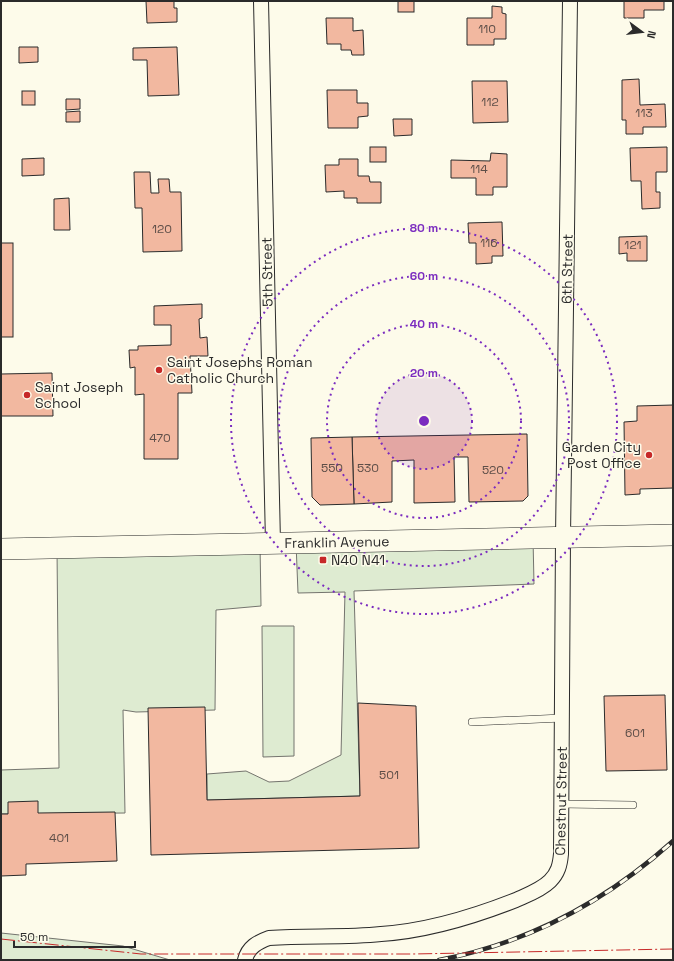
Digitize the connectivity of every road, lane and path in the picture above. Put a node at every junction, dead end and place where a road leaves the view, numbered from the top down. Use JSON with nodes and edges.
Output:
{"nodes":[{"id":1,"x":261,"y":1,"type":"edge"},
{"id":2,"x":570,"y":1,"type":"edge"},
{"id":3,"x":673,"y":535,"type":"edge"},
{"id":4,"x":563,"y":537,"type":"junction"},
{"id":5,"x":273,"y":543,"type":"junction"},
{"id":6,"x":1,"y":549,"type":"edge"},
{"id":7,"x":562,"y":718,"type":"junction"},
{"id":8,"x":472,"y":722,"type":"dead end"},
{"id":9,"x":561,"y":804,"type":"junction"},
{"id":10,"x":633,"y":805,"type":"dead end"},
{"id":11,"x":245,"y":960,"type":"edge"}],
"edges":[{"from":1,"to":5,"type":"street","name":"5th Street"},
{"from":2,"to":4,"type":"street","name":"6th Street"},
{"from":3,"to":4,"type":"main road","name":"Franklin Avenue"},
{"from":4,"to":5,"type":"main road","name":"Franklin Avenue"},
{"from":4,"to":7,"type":"street","name":"Chestnut Street"},
{"from":5,"to":6,"type":"main road","name":"Franklin Avenue"},
{"from":7,"to":8,"type":"lane"},
{"from":7,"to":9,"type":"street","name":"Chestnut Street"},
{"from":9,"to":10,"type":"lane"},
{"from":9,"to":11,"type":"street","name":"Chestnut Street"}]}
